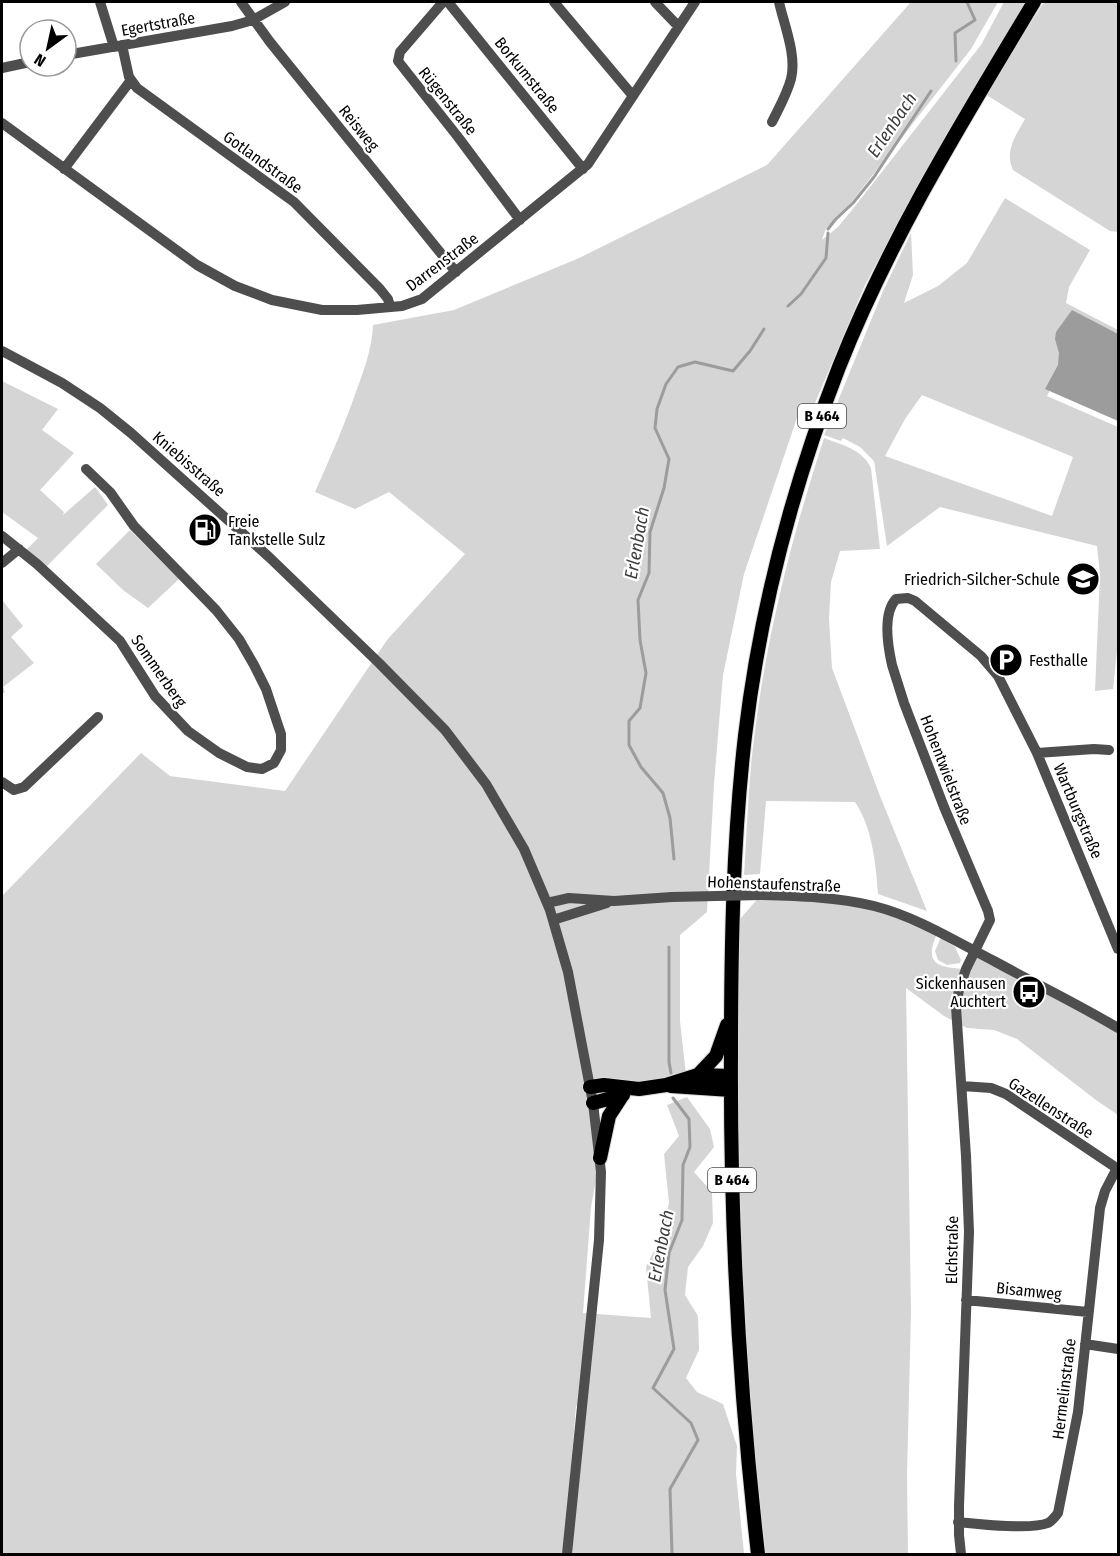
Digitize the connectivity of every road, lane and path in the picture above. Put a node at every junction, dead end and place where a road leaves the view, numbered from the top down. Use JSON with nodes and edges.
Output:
{"nodes":[{"id":1,"x":100,"y":2,"type":"edge"},
{"id":2,"x":241,"y":2,"type":"edge"},
{"id":3,"x":285,"y":2,"type":"edge"},
{"id":4,"x":443,"y":2,"type":"edge"},
{"id":5,"x":448,"y":2,"type":"edge"},
{"id":6,"x":554,"y":2,"type":"edge"},
{"id":7,"x":655,"y":2,"type":"edge"},
{"id":8,"x":695,"y":2,"type":"edge"},
{"id":9,"x":779,"y":2,"type":"edge"},
{"id":10,"x":1034,"y":2,"type":"edge"},
{"id":11,"x":253,"y":20,"type":"junction"},
{"id":12,"x":678,"y":26,"type":"junction"},
{"id":13,"x":118,"y":46,"type":"junction"},
{"id":14,"x":78,"y":53,"type":"edge"},
{"id":15,"x":18,"y":65,"type":"edge"},
{"id":16,"x":2,"y":68,"type":"edge"},
{"id":17,"x":131,"y":80,"type":"junction"},
{"id":18,"x":633,"y":96,"type":"junction"},
{"id":19,"x":772,"y":122,"type":"dead end"},
{"id":20,"x":2,"y":123,"type":"edge"},
{"id":21,"x":64,"y":169,"type":"junction"},
{"id":22,"x":583,"y":169,"type":"junction"},
{"id":23,"x":520,"y":220,"type":"junction"},
{"id":24,"x":456,"y":272,"type":"junction"},
{"id":25,"x":390,"y":307,"type":"junction"},
{"id":26,"x":2,"y":351,"type":"edge"},
{"id":27,"x":86,"y":469,"type":"dead end"},
{"id":28,"x":2,"y":536,"type":"edge"},
{"id":29,"x":19,"y":549,"type":"junction"},
{"id":30,"x":2,"y":563,"type":"edge"},
{"id":31,"x":900,"y":597,"type":"joint"},
{"id":32,"x":98,"y":717,"type":"dead end"},
{"id":33,"x":1108,"y":750,"type":"dead end"},
{"id":34,"x":1037,"y":753,"type":"junction"},
{"id":35,"x":2,"y":782,"type":"edge"},
{"id":36,"x":614,"y":900,"type":"junction"},
{"id":37,"x":547,"y":903,"type":"junction"},
{"id":38,"x":553,"y":920,"type":"junction"},
{"id":39,"x":1119,"y":949,"type":"edge"},
{"id":40,"x":974,"y":950,"type":"junction"},
{"id":41,"x":731,"y":1005,"type":"junction"},
{"id":42,"x":1119,"y":1028,"type":"edge"},
{"id":43,"x":697,"y":1082,"type":"junction"},
{"id":44,"x":731,"y":1083,"type":"junction"},
{"id":45,"x":962,"y":1086,"type":"junction"},
{"id":46,"x":590,"y":1087,"type":"junction"},
{"id":47,"x":639,"y":1089,"type":"junction"},
{"id":48,"x":622,"y":1096,"type":"junction"},
{"id":49,"x":593,"y":1103,"type":"junction"},
{"id":50,"x":600,"y":1158,"type":"junction"},
{"id":51,"x":1118,"y":1169,"type":"edge"},
{"id":52,"x":966,"y":1300,"type":"junction"},
{"id":53,"x":1088,"y":1312,"type":"junction"},
{"id":54,"x":1085,"y":1344,"type":"junction"},
{"id":55,"x":1119,"y":1349,"type":"edge"},
{"id":56,"x":958,"y":1522,"type":"junction"},
{"id":57,"x":567,"y":1554,"type":"edge"},
{"id":58,"x":758,"y":1554,"type":"edge"},
{"id":59,"x":961,"y":1554,"type":"edge"}],
"edges":[{"from":1,"to":13,"type":"street"},
{"from":2,"to":11,"type":"street","name":"Reisweg"},
{"from":3,"to":11,"type":"street","name":"Egertstraße"},
{"from":4,"to":23,"type":"street","name":"Rügenstraße"},
{"from":5,"to":22,"type":"street","name":"Borkumstraße"},
{"from":6,"to":18,"type":"street"},
{"from":7,"to":12,"type":"street"},
{"from":8,"to":12,"type":"street","name":"Darrenstraße"},
{"from":9,"to":19,"type":"street"},
{"from":10,"to":41,"type":"main road","number":"B 464"},
{"from":11,"to":13,"type":"street","name":"Egertstraße"},
{"from":11,"to":24,"type":"street","name":"Reisweg"},
{"from":12,"to":18,"type":"street","name":"Darrenstraße"},
{"from":13,"to":14,"type":"street","name":"Egertstraße"},
{"from":13,"to":17,"type":"street"},
{"from":15,"to":16,"type":"street"},
{"from":17,"to":21,"type":"street"},
{"from":17,"to":25,"type":"street","name":"Gotlandstraße"},
{"from":18,"to":22,"type":"street","name":"Darrenstraße"},
{"from":20,"to":21,"type":"street","name":"Darrenstraße"},
{"from":21,"to":25,"type":"street","name":"Darrenstraße"},
{"from":22,"to":23,"type":"street","name":"Darrenstraße"},
{"from":23,"to":24,"type":"street","name":"Darrenstraße"},
{"from":24,"to":25,"type":"street","name":"Darrenstraße"},
{"from":26,"to":37,"type":"street","name":"Kniebisstraße"},
{"from":27,"to":29,"type":"street","name":"Sommerberg"},
{"from":28,"to":29,"type":"street","name":"Sommerberg"},
{"from":29,"to":30,"type":"street"},
{"from":31,"to":34,"type":"street","name":"Wartburgstraße"},
{"from":31,"to":40,"type":"street","name":"Hohentwielstraße"},
{"from":32,"to":35,"type":"street"},
{"from":33,"to":34,"type":"street","name":"Wartburgstraße"},
{"from":34,"to":39,"type":"street","name":"Wartburgstraße"},
{"from":36,"to":37,"type":"street","name":"Hohenstaufenstraße"},
{"from":36,"to":38,"type":"street","name":"Hohenstaufenstraße"},
{"from":36,"to":40,"type":"street","name":"Hohenstaufenstraße","bridge":true},
{"from":37,"to":38,"type":"street","name":"Kniebisstraße"},
{"from":38,"to":46,"type":"street","name":"Kniebisstraße"},
{"from":40,"to":42,"type":"street","name":"Hohenstaufenstraße"},
{"from":40,"to":45,"type":"street","name":"Elchstraße"},
{"from":41,"to":43,"type":"main road"},
{"from":41,"to":44,"type":"main road","number":"B 464"},
{"from":43,"to":44,"type":"main road"},
{"from":43,"to":47,"type":"main road"},
{"from":44,"to":58,"type":"main road","number":"B 464"},
{"from":45,"to":51,"type":"street","name":"Gazellenstraße"},
{"from":45,"to":52,"type":"street","name":"Elchstraße"},
{"from":46,"to":47,"type":"main road"},
{"from":46,"to":49,"type":"street","name":"Kniebisstraße"},
{"from":47,"to":48,"type":"main road"},
{"from":48,"to":49,"type":"main road"},
{"from":48,"to":50,"type":"main road"},
{"from":49,"to":50,"type":"street","name":"Kniebisstraße"},
{"from":50,"to":57,"type":"street","name":"Kniebisstraße"},
{"from":51,"to":53,"type":"street","name":"Hermelinstraße"},
{"from":52,"to":53,"type":"street","name":"Bisamweg"},
{"from":52,"to":56,"type":"street","name":"Elchstraße"},
{"from":53,"to":54,"type":"street","name":"Hermelinstraße"},
{"from":54,"to":55,"type":"street"},
{"from":54,"to":56,"type":"street","name":"Hermelinstraße"},
{"from":56,"to":59,"type":"street","name":"Elchstraße"}]}
